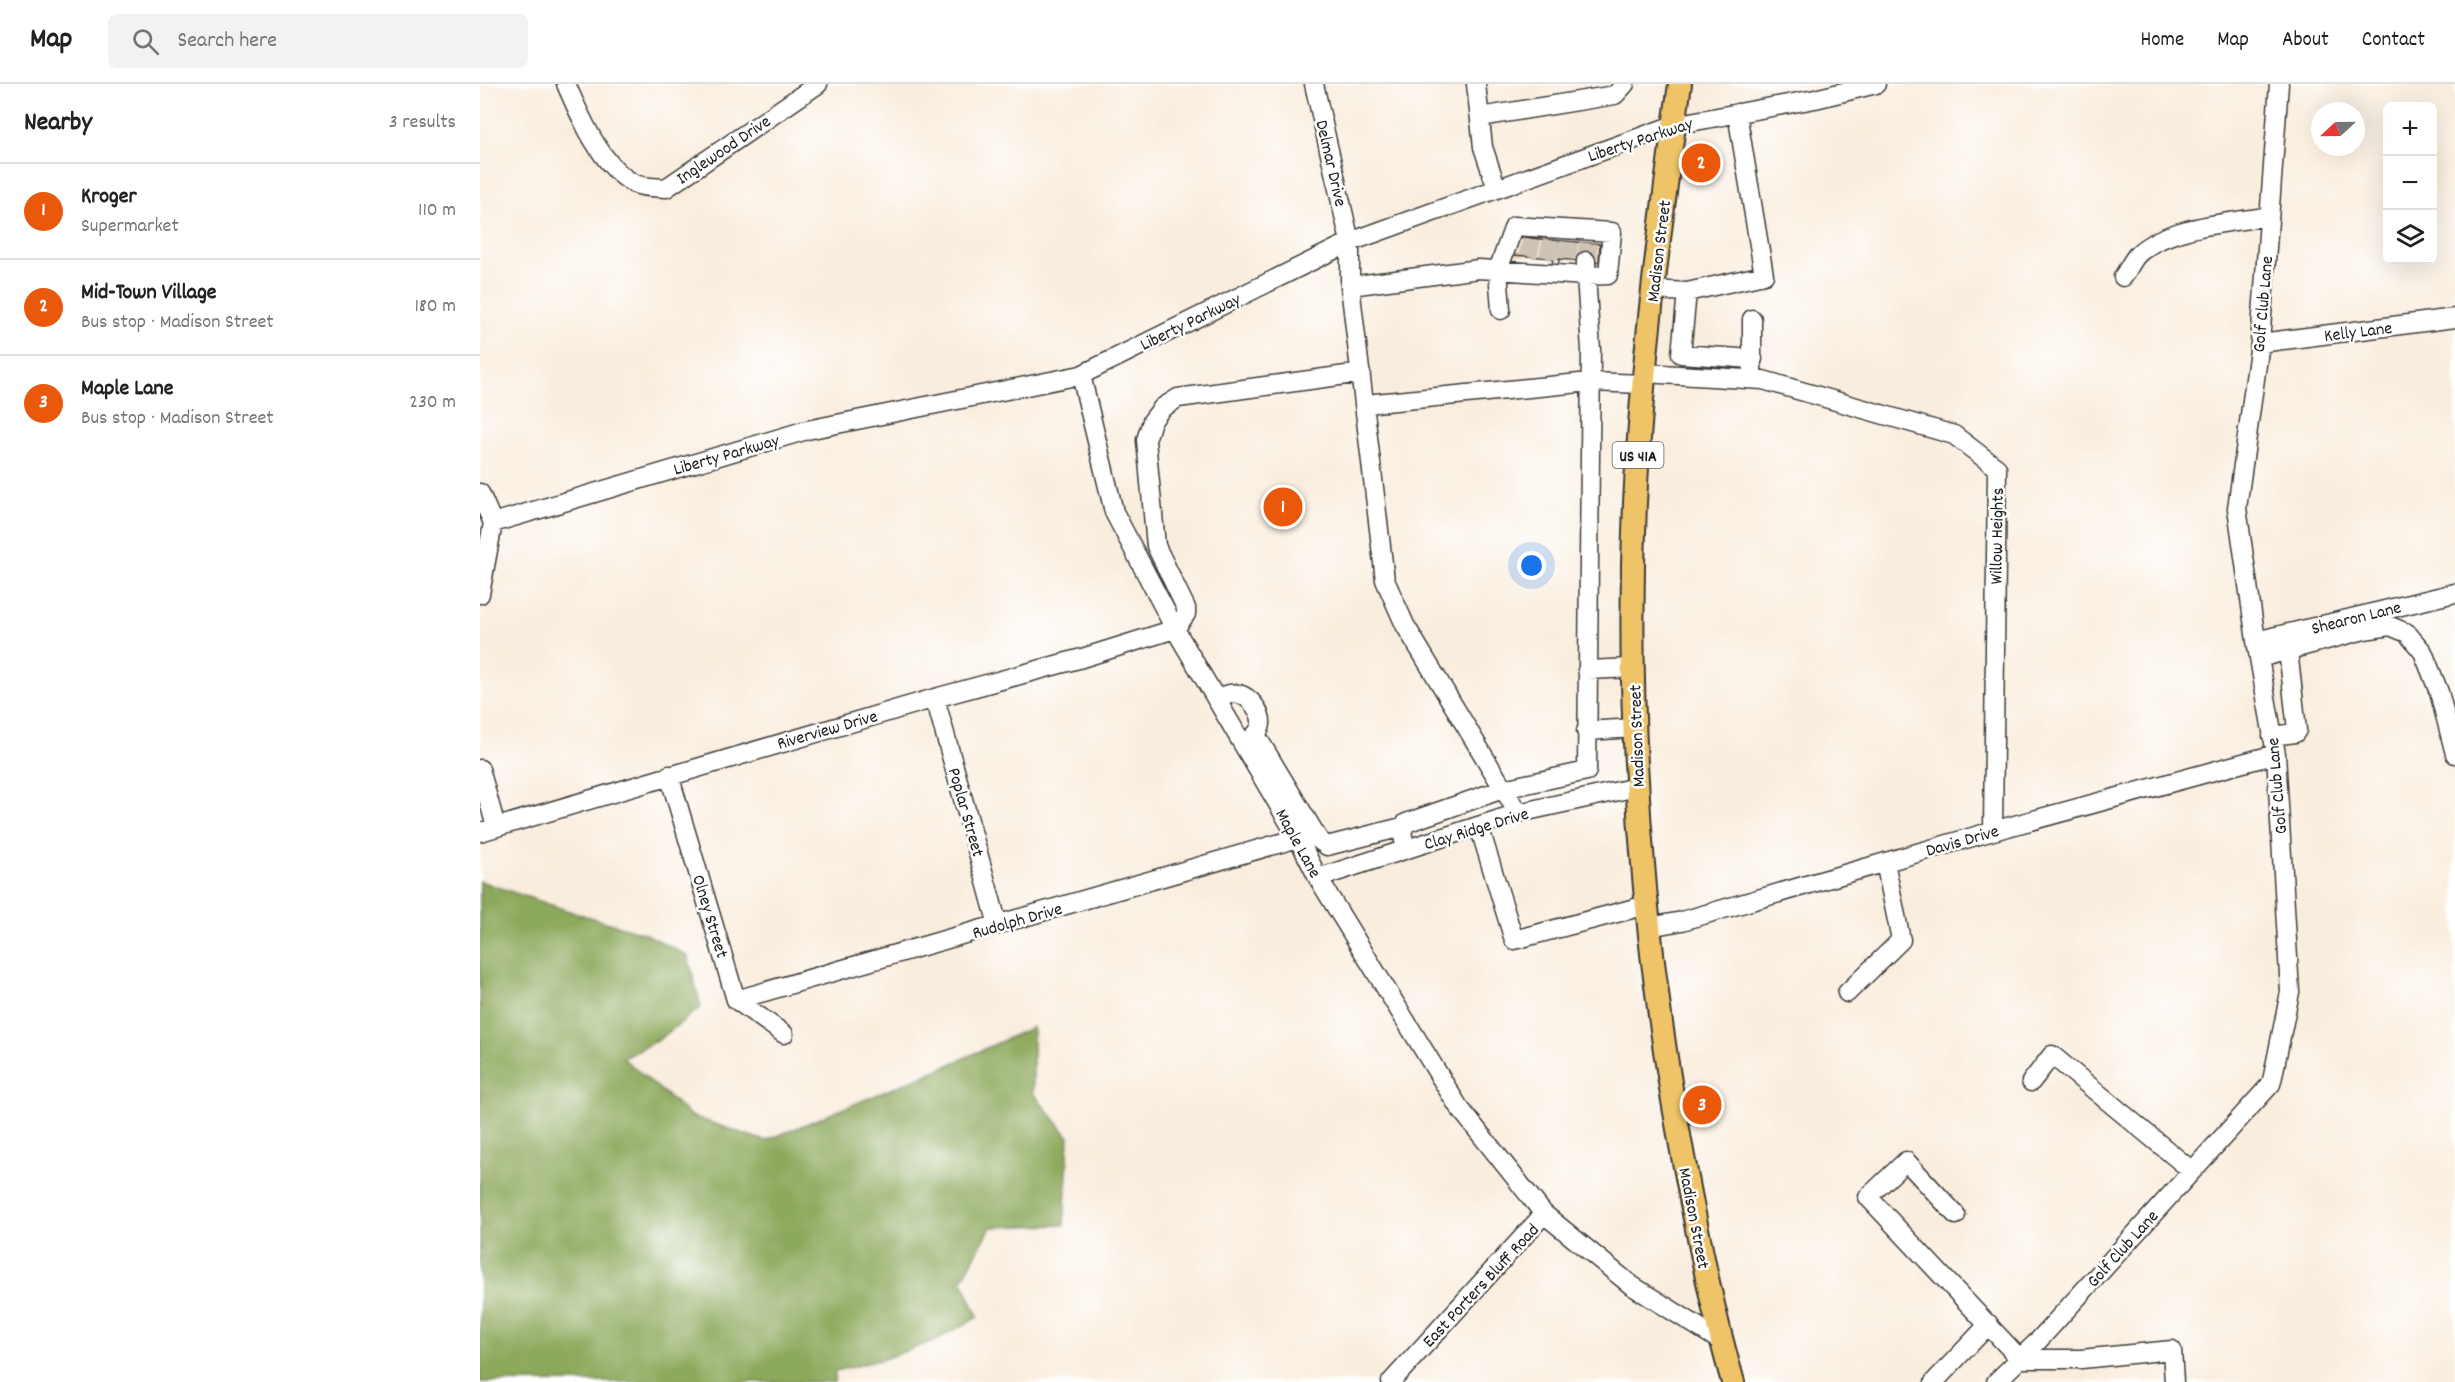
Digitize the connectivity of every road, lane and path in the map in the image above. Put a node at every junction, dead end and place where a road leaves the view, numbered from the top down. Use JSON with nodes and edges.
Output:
{"nodes":[{"id":1,"x":566,"y":84,"type":"edge"},
{"id":2,"x":818,"y":84,"type":"edge"},
{"id":3,"x":1314,"y":84,"type":"edge"},
{"id":4,"x":1476,"y":84,"type":"edge"},
{"id":5,"x":1625,"y":84,"type":"edge"},
{"id":6,"x":1680,"y":84,"type":"edge"},
{"id":7,"x":1876,"y":84,"type":"edge"},
{"id":8,"x":2279,"y":84,"type":"edge"},
{"id":9,"x":1737,"y":113,"type":"junction"},
{"id":10,"x":1480,"y":117,"type":"junction"},
{"id":11,"x":1674,"y":125,"type":"junction"},
{"id":12,"x":1497,"y":189,"type":"junction"},
{"id":13,"x":2270,"y":216,"type":"junction"},
{"id":14,"x":1350,"y":242,"type":"junction"},
{"id":15,"x":1530,"y":248,"type":"junction"},
{"id":16,"x":1559,"y":250,"type":"junction"},
{"id":17,"x":1587,"y":253,"type":"junction"},
{"id":18,"x":1498,"y":270,"type":"junction"},
{"id":19,"x":2123,"y":278,"type":"dead end"},
{"id":20,"x":1350,"y":286,"type":"junction"},
{"id":21,"x":1653,"y":290,"type":"junction"},
{"id":22,"x":1687,"y":292,"type":"junction"},
{"id":23,"x":1500,"y":310,"type":"dead end"},
{"id":24,"x":2455,"y":318,"type":"edge"},
{"id":25,"x":1752,"y":319,"type":"dead end"},
{"id":26,"x":2260,"y":343,"type":"junction"},
{"id":27,"x":1692,"y":355,"type":"junction"},
{"id":28,"x":1752,"y":359,"type":"junction"},
{"id":29,"x":1361,"y":373,"type":"junction"},
{"id":30,"x":1082,"y":375,"type":"junction"},
{"id":31,"x":1690,"y":375,"type":"junction"},
{"id":32,"x":1644,"y":379,"type":"junction"},
{"id":33,"x":1752,"y":380,"type":"junction"},
{"id":34,"x":1590,"y":382,"type":"junction"},
{"id":35,"x":1365,"y":405,"type":"junction"},
{"id":36,"x":480,"y":493,"type":"edge"},
{"id":37,"x":493,"y":523,"type":"junction"},
{"id":38,"x":2455,"y":593,"type":"edge"},
{"id":39,"x":480,"y":594,"type":"edge"},
{"id":40,"x":1175,"y":629,"type":"junction"},
{"id":41,"x":2258,"y":650,"type":"junction"},
{"id":42,"x":2288,"y":650,"type":"junction"},
{"id":43,"x":1633,"y":668,"type":"junction"},
{"id":44,"x":1587,"y":670,"type":"junction"},
{"id":45,"x":935,"y":698,"type":"junction"},
{"id":46,"x":1216,"y":699,"type":"junction"},
{"id":47,"x":1635,"y":728,"type":"junction"},
{"id":48,"x":1587,"y":731,"type":"junction"},
{"id":49,"x":1250,"y":740,"type":"junction"},
{"id":50,"x":2274,"y":745,"type":"junction"},
{"id":51,"x":2455,"y":754,"type":"edge"},
{"id":52,"x":480,"y":769,"type":"edge"},
{"id":53,"x":669,"y":775,"type":"junction"},
{"id":54,"x":1637,"y":787,"type":"junction"},
{"id":55,"x":1503,"y":789,"type":"junction"},
{"id":56,"x":1518,"y":813,"type":"junction"},
{"id":57,"x":1479,"y":826,"type":"junction"},
{"id":58,"x":1402,"y":827,"type":"junction"},
{"id":59,"x":488,"y":830,"type":"edge"},
{"id":60,"x":1993,"y":831,"type":"junction"},
{"id":61,"x":1298,"y":838,"type":"junction"},
{"id":62,"x":1406,"y":849,"type":"junction"},
{"id":63,"x":1885,"y":862,"type":"junction"},
{"id":64,"x":1318,"y":878,"type":"junction"},
{"id":65,"x":1647,"y":904,"type":"junction"},
{"id":66,"x":998,"y":925,"type":"junction"},
{"id":67,"x":1649,"y":927,"type":"junction"},
{"id":68,"x":1847,"y":993,"type":"dead end"},
{"id":69,"x":736,"y":1000,"type":"junction"},
{"id":70,"x":784,"y":1034,"type":"dead end"},
{"id":71,"x":2031,"y":1082,"type":"dead end"},
{"id":72,"x":2192,"y":1171,"type":"junction"},
{"id":73,"x":1544,"y":1214,"type":"junction"},
{"id":74,"x":1956,"y":1215,"type":"dead end"},
{"id":75,"x":1989,"y":1323,"type":"junction"},
{"id":76,"x":1721,"y":1341,"type":"junction"},
{"id":77,"x":2020,"y":1359,"type":"junction"},
{"id":78,"x":1407,"y":1374,"type":"edge"},
{"id":79,"x":1391,"y":1382,"type":"edge"},
{"id":80,"x":1733,"y":1382,"type":"edge"},
{"id":81,"x":1934,"y":1382,"type":"edge"},
{"id":82,"x":1996,"y":1382,"type":"edge"},
{"id":83,"x":2174,"y":1382,"type":"edge"}],
"edges":[{"from":1,"to":2,"type":"street","name":"Inglewood Drive"},
{"from":3,"to":14,"type":"street","name":"Delmar Drive"},
{"from":4,"to":10,"type":"street"},
{"from":5,"to":10,"type":"street"},
{"from":6,"to":11,"type":"main road","name":"Madison Street","number":"US 41A"},
{"from":7,"to":9,"type":"street","name":"Liberty Parkway"},
{"from":8,"to":13,"type":"street","name":"Golf Club Lane"},
{"from":9,"to":11,"type":"street","name":"Liberty Parkway"},
{"from":9,"to":22,"type":"street"},
{"from":10,"to":12,"type":"street"},
{"from":11,"to":12,"type":"street","name":"Liberty Parkway"},
{"from":11,"to":21,"type":"main road","name":"Madison Street","number":"US 41A"},
{"from":12,"to":14,"type":"street","name":"Liberty Parkway"},
{"from":13,"to":19,"type":"street"},
{"from":13,"to":26,"type":"street","name":"Golf Club Lane"},
{"from":14,"to":20,"type":"street","name":"Delmar Drive"},
{"from":14,"to":30,"type":"street","name":"Liberty Parkway"},
{"from":15,"to":16,"type":"street"},
{"from":15,"to":16,"type":"street"},
{"from":15,"to":18,"type":"street"},
{"from":15,"to":18,"type":"street"},
{"from":16,"to":17,"type":"street"},
{"from":16,"to":17,"type":"street"},
{"from":17,"to":34,"type":"street"},
{"from":18,"to":20,"type":"street"},
{"from":18,"to":23,"type":"street"},
{"from":20,"to":29,"type":"street","name":"Delmar Drive"},
{"from":21,"to":22,"type":"street"},
{"from":21,"to":32,"type":"main road","name":"Madison Street","number":"US 41A"},
{"from":22,"to":27,"type":"street"},
{"from":24,"to":26,"type":"street","name":"Kelly Lane"},
{"from":25,"to":28,"type":"street"},
{"from":26,"to":41,"type":"street","name":"Golf Club Lane"},
{"from":27,"to":28,"type":"street"},
{"from":27,"to":31,"type":"street"},
{"from":28,"to":33,"type":"street"},
{"from":29,"to":35,"type":"street","name":"Delmar Drive"},
{"from":29,"to":40,"type":"street"},
{"from":30,"to":37,"type":"street","name":"Liberty Parkway"},
{"from":30,"to":40,"type":"street","name":"Maple Lane"},
{"from":31,"to":32,"type":"street","name":"Willow Heights"},
{"from":31,"to":33,"type":"street","name":"Willow Heights"},
{"from":32,"to":34,"type":"street","name":"Willow Heights"},
{"from":32,"to":43,"type":"main road","name":"Madison Street","number":"US 41A"},
{"from":33,"to":60,"type":"street","name":"Willow Heights"},
{"from":34,"to":35,"type":"street","name":"Willow Heights"},
{"from":34,"to":44,"type":"street"},
{"from":35,"to":55,"type":"street","name":"Delmar Drive"},
{"from":36,"to":37,"type":"street"},
{"from":37,"to":39,"type":"street"},
{"from":38,"to":41,"type":"street","name":"Shearon Lane"},
{"from":40,"to":45,"type":"street","name":"Riverview Drive"},
{"from":40,"to":46,"type":"street","name":"Maple Lane"},
{"from":41,"to":42,"type":"street"},
{"from":41,"to":50,"type":"street","name":"Golf Club Lane"},
{"from":42,"to":50,"type":"street","name":"Davis Drive"},
{"from":42,"to":51,"type":"street"},
{"from":43,"to":44,"type":"street"},
{"from":43,"to":47,"type":"main road","name":"Madison Street","number":"US 41A"},
{"from":44,"to":48,"type":"street"},
{"from":45,"to":53,"type":"street","name":"Riverview Drive"},
{"from":45,"to":66,"type":"street","name":"Poplar Street"},
{"from":46,"to":49,"type":"street","name":"Maple Lane"},
{"from":46,"to":49,"type":"street"},
{"from":47,"to":48,"type":"street"},
{"from":47,"to":54,"type":"main road","name":"Madison Street","number":"US 41A"},
{"from":48,"to":55,"type":"street"},
{"from":49,"to":58,"type":"street"},
{"from":49,"to":61,"type":"street","name":"Maple Lane"},
{"from":50,"to":60,"type":"street","name":"Davis Drive"},
{"from":50,"to":72,"type":"street","name":"Golf Club Lane"},
{"from":52,"to":59,"type":"street"},
{"from":53,"to":59,"type":"street","name":"Riverview Drive"},
{"from":53,"to":69,"type":"street","name":"Olney Street"},
{"from":54,"to":56,"type":"street","name":"Clay Ridge Drive"},
{"from":54,"to":65,"type":"main road","name":"Madison Street","number":"US 41A"},
{"from":55,"to":56,"type":"street","name":"Delmar Drive"},
{"from":55,"to":58,"type":"street"},
{"from":56,"to":57,"type":"street","name":"Clay Ridge Drive"},
{"from":57,"to":62,"type":"street","name":"Clay Ridge Drive"},
{"from":57,"to":65,"type":"street"},
{"from":58,"to":62,"type":"street"},
{"from":60,"to":63,"type":"street","name":"Davis Drive"},
{"from":61,"to":64,"type":"street","name":"Maple Lane"},
{"from":61,"to":66,"type":"street","name":"Rudolph Drive"},
{"from":62,"to":64,"type":"street","name":"Clay Ridge Drive"},
{"from":63,"to":67,"type":"street","name":"Davis Drive"},
{"from":63,"to":68,"type":"street"},
{"from":64,"to":73,"type":"street","name":"Maple Lane"},
{"from":65,"to":67,"type":"main road","name":"Madison Street","number":"US 41A"},
{"from":66,"to":69,"type":"street","name":"Rudolph Drive"},
{"from":67,"to":76,"type":"main road","name":"Madison Street","number":"US 41A"},
{"from":69,"to":70,"type":"street"},
{"from":71,"to":72,"type":"street"},
{"from":72,"to":77,"type":"street","name":"Golf Club Lane"},
{"from":73,"to":76,"type":"street","name":"Maple Lane"},
{"from":73,"to":78,"type":"street","name":"East Porters Bluff Road"},
{"from":74,"to":75,"type":"street"},
{"from":75,"to":77,"type":"street"},
{"from":75,"to":81,"type":"street"},
{"from":76,"to":80,"type":"main road","name":"Madison Street","number":"US 41A"},
{"from":77,"to":82,"type":"street","name":"Golf Club Lane"},
{"from":77,"to":83,"type":"street"},
{"from":78,"to":79,"type":"street","name":"East Porters Bluff Road"}]}
